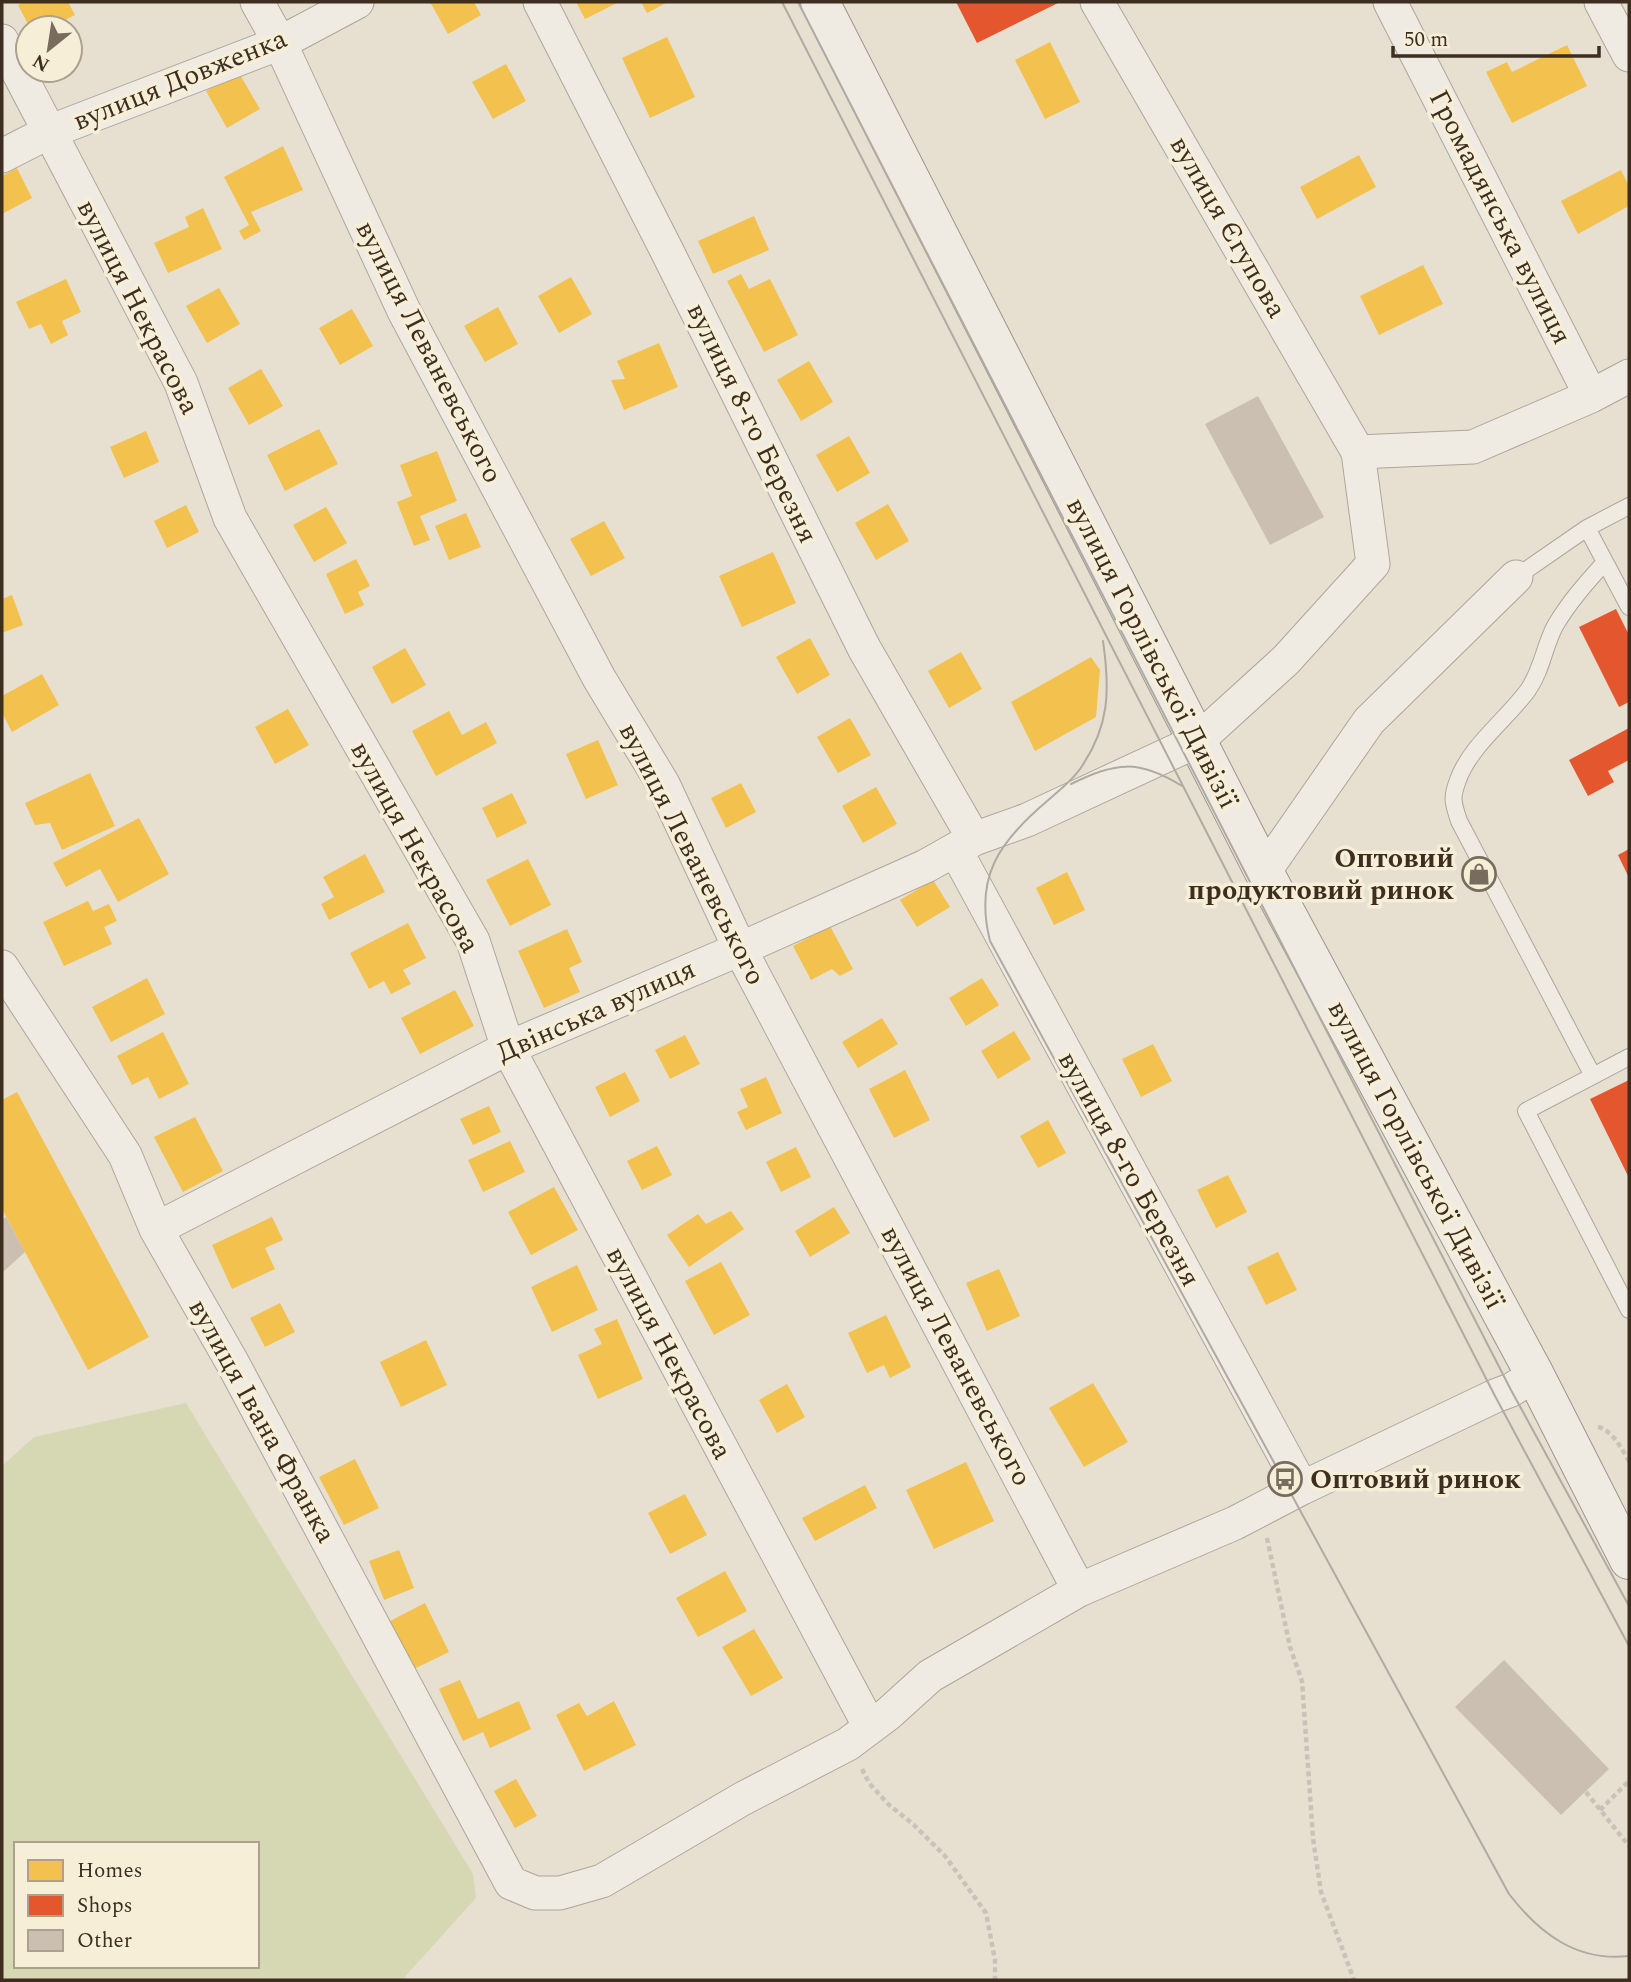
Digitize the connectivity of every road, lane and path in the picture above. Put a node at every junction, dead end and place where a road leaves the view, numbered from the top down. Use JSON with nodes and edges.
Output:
{"nodes":[{"id":1,"x":257,"y":2,"type":"edge"},
{"id":2,"x":357,"y":2,"type":"edge"},
{"id":3,"x":540,"y":2,"type":"edge"},
{"id":4,"x":820,"y":2,"type":"edge"},
{"id":5,"x":1097,"y":2,"type":"edge"},
{"id":6,"x":1390,"y":2,"type":"edge"},
{"id":7,"x":1601,"y":2,"type":"edge"},
{"id":8,"x":2,"y":41,"type":"edge"},
{"id":9,"x":279,"y":44,"type":"junction"},
{"id":10,"x":1629,"y":55,"type":"edge"},
{"id":11,"x":49,"y":132,"type":"junction"},
{"id":12,"x":2,"y":156,"type":"edge"},
{"id":13,"x":1629,"y":376,"type":"edge"},
{"id":14,"x":1591,"y":396,"type":"junction"},
{"id":15,"x":1358,"y":452,"type":"junction"},
{"id":16,"x":1629,"y":506,"type":"edge"},
{"id":17,"x":1587,"y":528,"type":"junction"},
{"id":18,"x":1605,"y":562,"type":"junction"},
{"id":19,"x":1516,"y":577,"type":"joint"},
{"id":20,"x":1629,"y":607,"type":"edge"},
{"id":21,"x":1197,"y":741,"type":"junction"},
{"id":22,"x":965,"y":845,"type":"junction"},
{"id":23,"x":1264,"y":872,"type":"junction"},
{"id":24,"x":740,"y":948,"type":"junction"},
{"id":25,"x":2,"y":967,"type":"edge"},
{"id":26,"x":508,"y":1048,"type":"junction"},
{"id":27,"x":1629,"y":1057,"type":"edge"},
{"id":28,"x":1593,"y":1076,"type":"junction"},
{"id":29,"x":156,"y":1229,"type":"junction"},
{"id":30,"x":1629,"y":1310,"type":"edge"},
{"id":31,"x":1535,"y":1375,"type":"junction"},
{"id":32,"x":1302,"y":1488,"type":"junction"},
{"id":33,"x":1262,"y":1509,"type":"junction"},
{"id":34,"x":1629,"y":1560,"type":"edge"},
{"id":35,"x":1079,"y":1590,"type":"junction"},
{"id":36,"x":859,"y":1735,"type":"junction"},
{"id":37,"x":1629,"y":1781,"type":"edge"},
{"id":38,"x":1586,"y":1792,"type":"dead end"},
{"id":39,"x":1600,"y":1810,"type":"junction"},
{"id":40,"x":1629,"y":1846,"type":"edge"},
{"id":41,"x":995,"y":1980,"type":"edge"},
{"id":42,"x":1354,"y":1980,"type":"edge"}],
"edges":[{"from":1,"to":9,"type":"street","name":"вулиця Леваневського"},
{"from":2,"to":9,"type":"street","name":"вулиця Довженка"},
{"from":3,"to":22,"type":"street","name":"вулиця 8-го Березня"},
{"from":4,"to":21,"type":"main road","name":"вулиця Горлівської Дивізії"},
{"from":5,"to":15,"type":"street","name":"вулиця Єгупова"},
{"from":6,"to":14,"type":"street","name":"Громадянська вулиця"},
{"from":7,"to":10,"type":"street"},
{"from":8,"to":11,"type":"street","name":"вулиця Некрасова"},
{"from":9,"to":11,"type":"street","name":"вулиця Довженка"},
{"from":9,"to":24,"type":"street","name":"вулиця Леваневського"},
{"from":11,"to":12,"type":"street","name":"вулиця Довженка"},
{"from":11,"to":26,"type":"street","name":"вулиця Некрасова"},
{"from":13,"to":14,"type":"street"},
{"from":14,"to":15,"type":"street"},
{"from":15,"to":21,"type":"street","name":"Двінська вулиця"},
{"from":16,"to":17,"type":"lane"},
{"from":17,"to":18,"type":"lane"},
{"from":17,"to":19,"type":"lane"},
{"from":18,"to":20,"type":"lane"},
{"from":18,"to":28,"type":"lane"},
{"from":19,"to":23,"type":"street"},
{"from":21,"to":22,"type":"street","name":"Двінська вулиця"},
{"from":21,"to":23,"type":"main road","name":"вулиця Горлівської Дивізії"},
{"from":22,"to":24,"type":"street","name":"Двінська вулиця"},
{"from":22,"to":32,"type":"street","name":"вулиця 8-го Березня"},
{"from":23,"to":31,"type":"main road","name":"вулиця Горлівської Дивізії"},
{"from":24,"to":26,"type":"street","name":"Двінська вулиця"},
{"from":24,"to":35,"type":"street","name":"вулиця Леваневського"},
{"from":25,"to":29,"type":"street","name":"вулиця Івана Франка"},
{"from":26,"to":29,"type":"street","name":"Двінська вулиця"},
{"from":26,"to":36,"type":"street","name":"вулиця Некрасова"},
{"from":27,"to":28,"type":"lane"},
{"from":28,"to":30,"type":"lane"},
{"from":29,"to":36,"type":"street","name":"вулиця Івана Франка"},
{"from":31,"to":32,"type":"street"},
{"from":31,"to":34,"type":"main road","name":"вулиця Горлівської Дивізії"},
{"from":32,"to":33,"type":"street"},
{"from":33,"to":35,"type":"street"},
{"from":33,"to":42,"type":"path"},
{"from":35,"to":36,"type":"street"},
{"from":36,"to":41,"type":"path"},
{"from":37,"to":39,"type":"path"},
{"from":38,"to":39,"type":"path"},
{"from":39,"to":40,"type":"path"}]}
